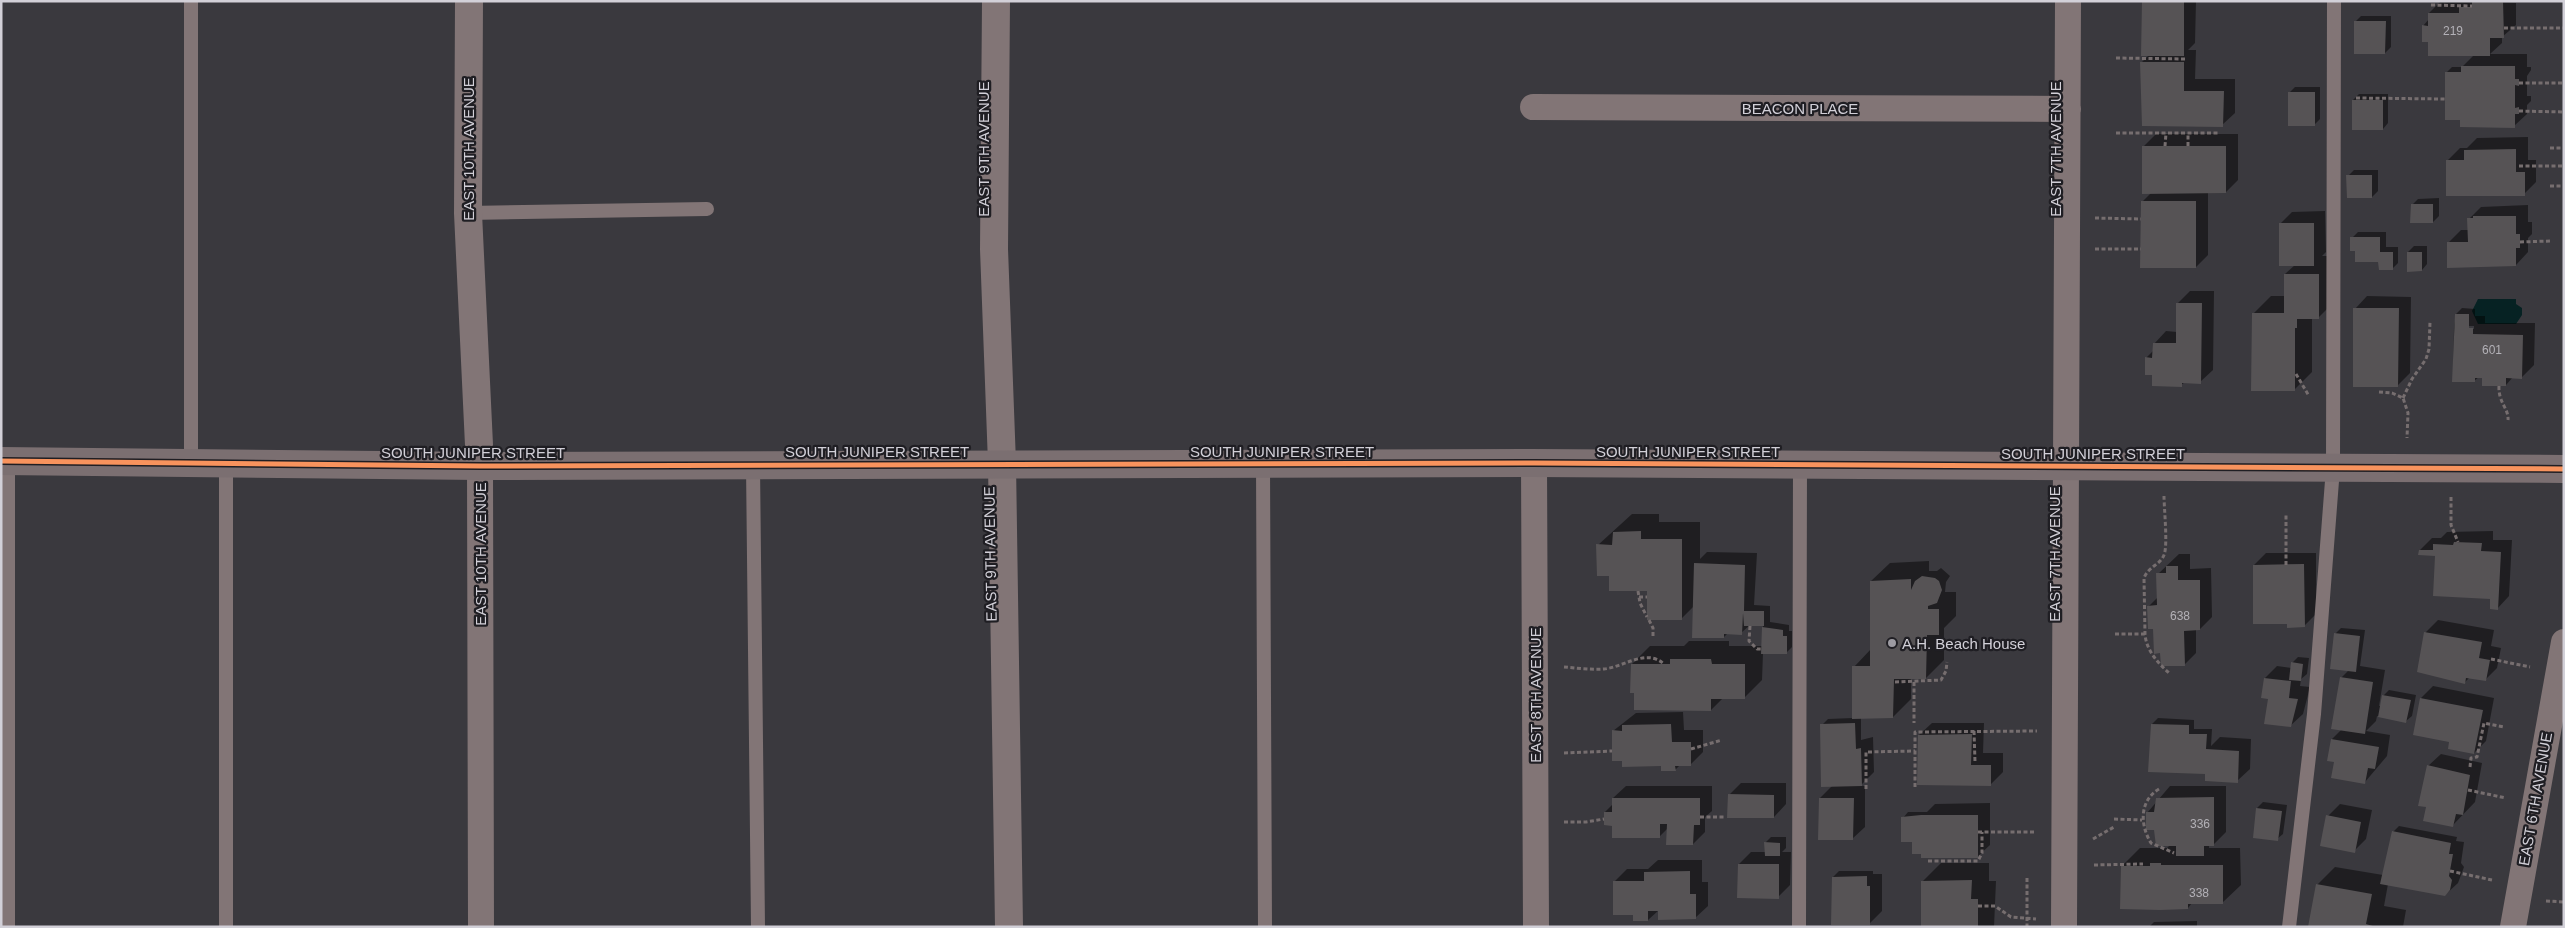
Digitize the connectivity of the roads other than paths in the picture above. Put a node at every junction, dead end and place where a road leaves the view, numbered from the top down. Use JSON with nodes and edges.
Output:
{"nodes":[{"id":1,"x":190,"y":1,"type":"edge"},
{"id":2,"x":469,"y":1,"type":"edge"},
{"id":3,"x":996,"y":1,"type":"edge"},
{"id":4,"x":2068,"y":1,"type":"edge"},
{"id":5,"x":2334,"y":1,"type":"edge"},
{"id":6,"x":1533,"y":107,"type":"dead end"},
{"id":7,"x":2068,"y":109,"type":"junction"},
{"id":8,"x":707,"y":209,"type":"dead end"},
{"id":9,"x":468,"y":213,"type":"junction"},
{"id":10,"x":2,"y":461,"type":"edge"},
{"id":11,"x":192,"y":462,"type":"junction"},
{"id":12,"x":226,"y":463,"type":"junction"},
{"id":13,"x":1002,"y":463,"type":"junction"},
{"id":14,"x":1534,"y":463,"type":"junction"},
{"id":15,"x":753,"y":464,"type":"junction"},
{"id":16,"x":1263,"y":464,"type":"junction"},
{"id":17,"x":1800,"y":464,"type":"junction"},
{"id":18,"x":2067,"y":465,"type":"junction"},
{"id":19,"x":480,"y":466,"type":"junction"},
{"id":20,"x":2333,"y":468,"type":"junction"},
{"id":21,"x":2564,"y":469,"type":"edge"},
{"id":22,"x":2563,"y":651,"type":"edge"},
{"id":23,"x":2,"y":927,"type":"edge"},
{"id":24,"x":226,"y":927,"type":"edge"},
{"id":25,"x":481,"y":927,"type":"edge"},
{"id":26,"x":758,"y":927,"type":"edge"},
{"id":27,"x":1008,"y":927,"type":"edge"},
{"id":28,"x":1265,"y":927,"type":"edge"},
{"id":29,"x":1536,"y":927,"type":"edge"},
{"id":30,"x":1799,"y":927,"type":"edge"},
{"id":31,"x":2064,"y":927,"type":"edge"},
{"id":32,"x":2290,"y":927,"type":"edge"},
{"id":33,"x":2513,"y":927,"type":"edge"}],
"edges":[{"from":1,"to":11,"type":"lane"},
{"from":2,"to":9,"type":"street","name":"EAST 10TH AVENUE"},
{"from":3,"to":13,"type":"street","name":"EAST 9TH AVENUE"},
{"from":4,"to":7,"type":"street","name":"EAST 7TH AVENUE"},
{"from":5,"to":20,"type":"lane"},
{"from":6,"to":7,"type":"street","name":"BEACON PLACE"},
{"from":7,"to":18,"type":"street","name":"EAST 7TH AVENUE"},
{"from":8,"to":9,"type":"lane"},
{"from":9,"to":19,"type":"street","name":"EAST 10TH AVENUE"},
{"from":10,"to":11,"type":"main road","name":"SOUTH JUNIPER STREET"},
{"from":10,"to":23,"type":"street"},
{"from":11,"to":12,"type":"main road","name":"SOUTH JUNIPER STREET"},
{"from":12,"to":19,"type":"main road","name":"SOUTH JUNIPER STREET"},
{"from":12,"to":24,"type":"lane"},
{"from":13,"to":15,"type":"main road","name":"SOUTH JUNIPER STREET"},
{"from":13,"to":16,"type":"main road","name":"SOUTH JUNIPER STREET"},
{"from":13,"to":27,"type":"street","name":"EAST 9TH AVENUE"},
{"from":14,"to":16,"type":"main road","name":"SOUTH JUNIPER STREET"},
{"from":14,"to":17,"type":"main road","name":"SOUTH JUNIPER STREET"},
{"from":14,"to":29,"type":"street","name":"EAST 8TH AVENUE"},
{"from":15,"to":19,"type":"main road","name":"SOUTH JUNIPER STREET"},
{"from":15,"to":26,"type":"lane"},
{"from":16,"to":28,"type":"lane"},
{"from":17,"to":18,"type":"main road","name":"SOUTH JUNIPER STREET"},
{"from":17,"to":30,"type":"lane"},
{"from":18,"to":20,"type":"main road","name":"SOUTH JUNIPER STREET"},
{"from":18,"to":31,"type":"street","name":"EAST 7TH AVENUE"},
{"from":19,"to":25,"type":"street","name":"EAST 10TH AVENUE"},
{"from":20,"to":21,"type":"main road","name":"SOUTH JUNIPER STREET"},
{"from":20,"to":32,"type":"lane"},
{"from":22,"to":33,"type":"street","name":"EAST 6TH AVENUE"}]}
